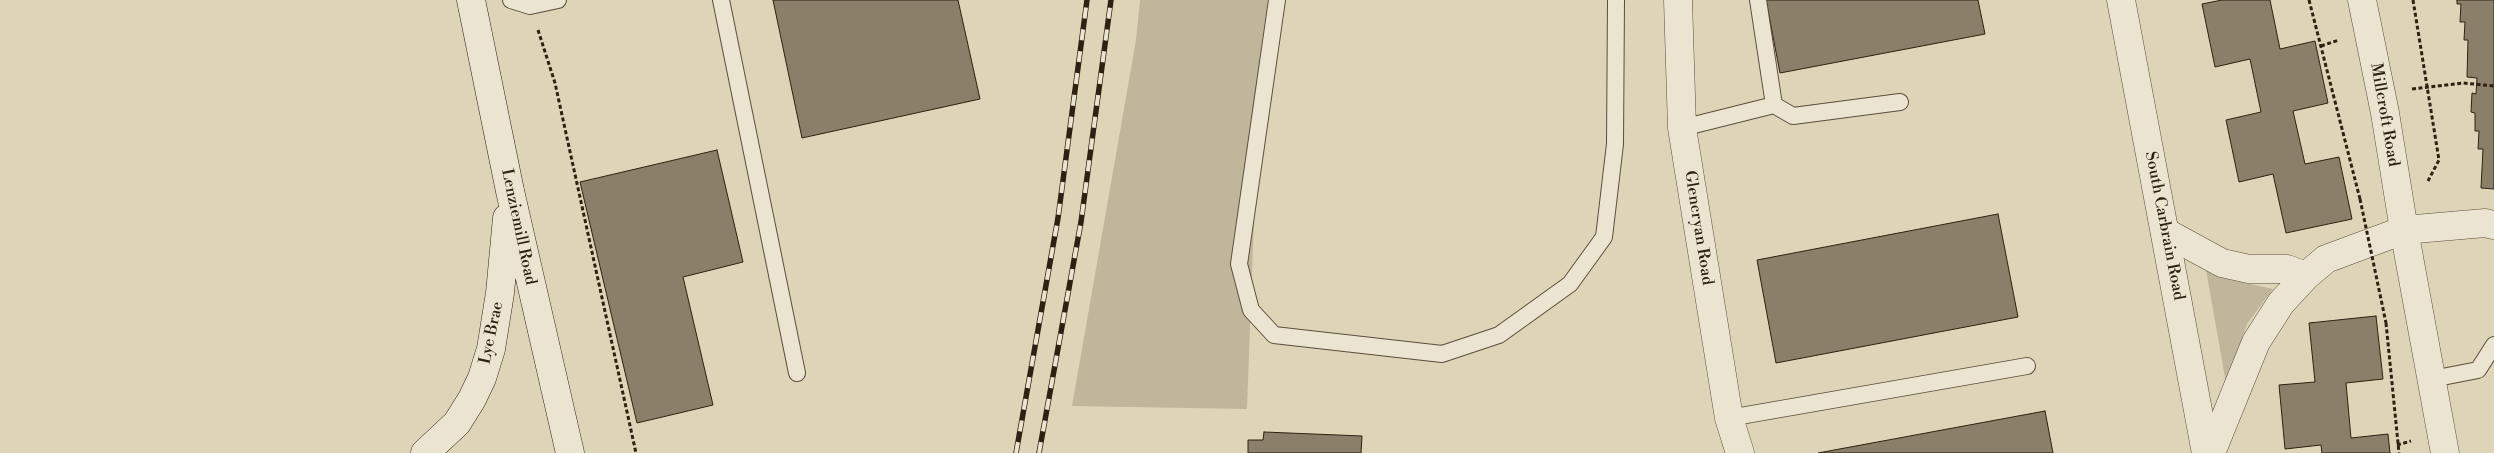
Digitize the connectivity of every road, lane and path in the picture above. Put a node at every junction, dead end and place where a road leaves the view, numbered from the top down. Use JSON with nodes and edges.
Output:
{"nodes":[{"id":1,"x":471,"y":0,"type":"edge"},
{"id":2,"x":510,"y":0,"type":"edge"},
{"id":3,"x":558,"y":0,"type":"edge"},
{"id":4,"x":721,"y":0,"type":"edge"},
{"id":5,"x":1277,"y":0,"type":"edge"},
{"id":6,"x":1616,"y":0,"type":"edge"},
{"id":7,"x":1678,"y":0,"type":"edge"},
{"id":8,"x":1758,"y":0,"type":"edge"},
{"id":9,"x":2121,"y":0,"type":"edge"},
{"id":10,"x":2309,"y":0,"type":"edge"},
{"id":11,"x":2362,"y":0,"type":"edge"},
{"id":12,"x":2413,"y":0,"type":"edge"},
{"id":13,"x":530,"y":6,"type":"junction"},
{"id":14,"x":2428,"y":85,"type":"junction"},
{"id":15,"x":2494,"y":86,"type":"edge"},
{"id":16,"x":2382,"y":96,"type":"junction"},
{"id":17,"x":1900,"y":102,"type":"dead end"},
{"id":18,"x":1774,"y":105,"type":"junction"},
{"id":19,"x":1682,"y":128,"type":"junction"},
{"id":20,"x":510,"y":191,"type":"junction"},
{"id":21,"x":2398,"y":194,"type":"junction"},
{"id":22,"x":2494,"y":225,"type":"edge"},
{"id":23,"x":2404,"y":230,"type":"junction"},
{"id":24,"x":2165,"y":232,"type":"junction"},
{"id":25,"x":2306,"y":276,"type":"junction"},
{"id":26,"x":2494,"y":345,"type":"edge"},
{"id":27,"x":2026,"y":366,"type":"dead end"},
{"id":28,"x":797,"y":374,"type":"dead end"},
{"id":29,"x":2432,"y":379,"type":"junction"},
{"id":30,"x":1729,"y":418,"type":"junction"},
{"id":31,"x":567,"y":445,"type":"edge"},
{"id":32,"x":425,"y":453,"type":"edge"},
{"id":33,"x":636,"y":453,"type":"edge"},
{"id":34,"x":1740,"y":453,"type":"edge"},
{"id":35,"x":2206,"y":453,"type":"edge"},
{"id":36,"x":2211,"y":453,"type":"edge"},
{"id":37,"x":2399,"y":453,"type":"edge"},
{"id":38,"x":2445,"y":453,"type":"edge"}],
"edges":[{"from":1,"to":20,"type":"street","name":"Lenziemill Road"},
{"from":2,"to":13,"type":"lane"},
{"from":3,"to":13,"type":"lane"},
{"from":4,"to":28,"type":"lane"},
{"from":5,"to":6,"type":"lane"},
{"from":7,"to":19,"type":"street","name":"Glencryan Road"},
{"from":8,"to":18,"type":"lane"},
{"from":9,"to":24,"type":"street","name":"South Carbrain Road"},
{"from":10,"to":37,"type":"path","bridge":true},
{"from":11,"to":16,"type":"street","name":"Millcroft Road"},
{"from":12,"to":14,"type":"path"},
{"from":13,"to":33,"type":"path"},
{"from":14,"to":15,"type":"path"},
{"from":14,"to":16,"type":"path"},
{"from":14,"to":21,"type":"path"},
{"from":16,"to":21,"type":"street","name":"Millcroft Road"},
{"from":17,"to":18,"type":"lane"},
{"from":18,"to":19,"type":"lane"},
{"from":19,"to":30,"type":"street","name":"Glencryan Road"},
{"from":20,"to":31,"type":"street","name":"Lenziemill Road"},
{"from":20,"to":32,"type":"street","name":"Lye Brae"},
{"from":21,"to":23,"type":"street","name":"Millcroft Road"},
{"from":22,"to":23,"type":"street"},
{"from":23,"to":25,"type":"street"},
{"from":23,"to":29,"type":"street","name":"Millcroft Road"},
{"from":24,"to":25,"type":"street"},
{"from":24,"to":35,"type":"street","name":"South Carbrain Road"},
{"from":25,"to":36,"type":"street"},
{"from":26,"to":29,"type":"lane"},
{"from":27,"to":30,"type":"lane"},
{"from":29,"to":38,"type":"street","name":"Millcroft Road"},
{"from":30,"to":34,"type":"street","name":"Glencryan Road"}]}
